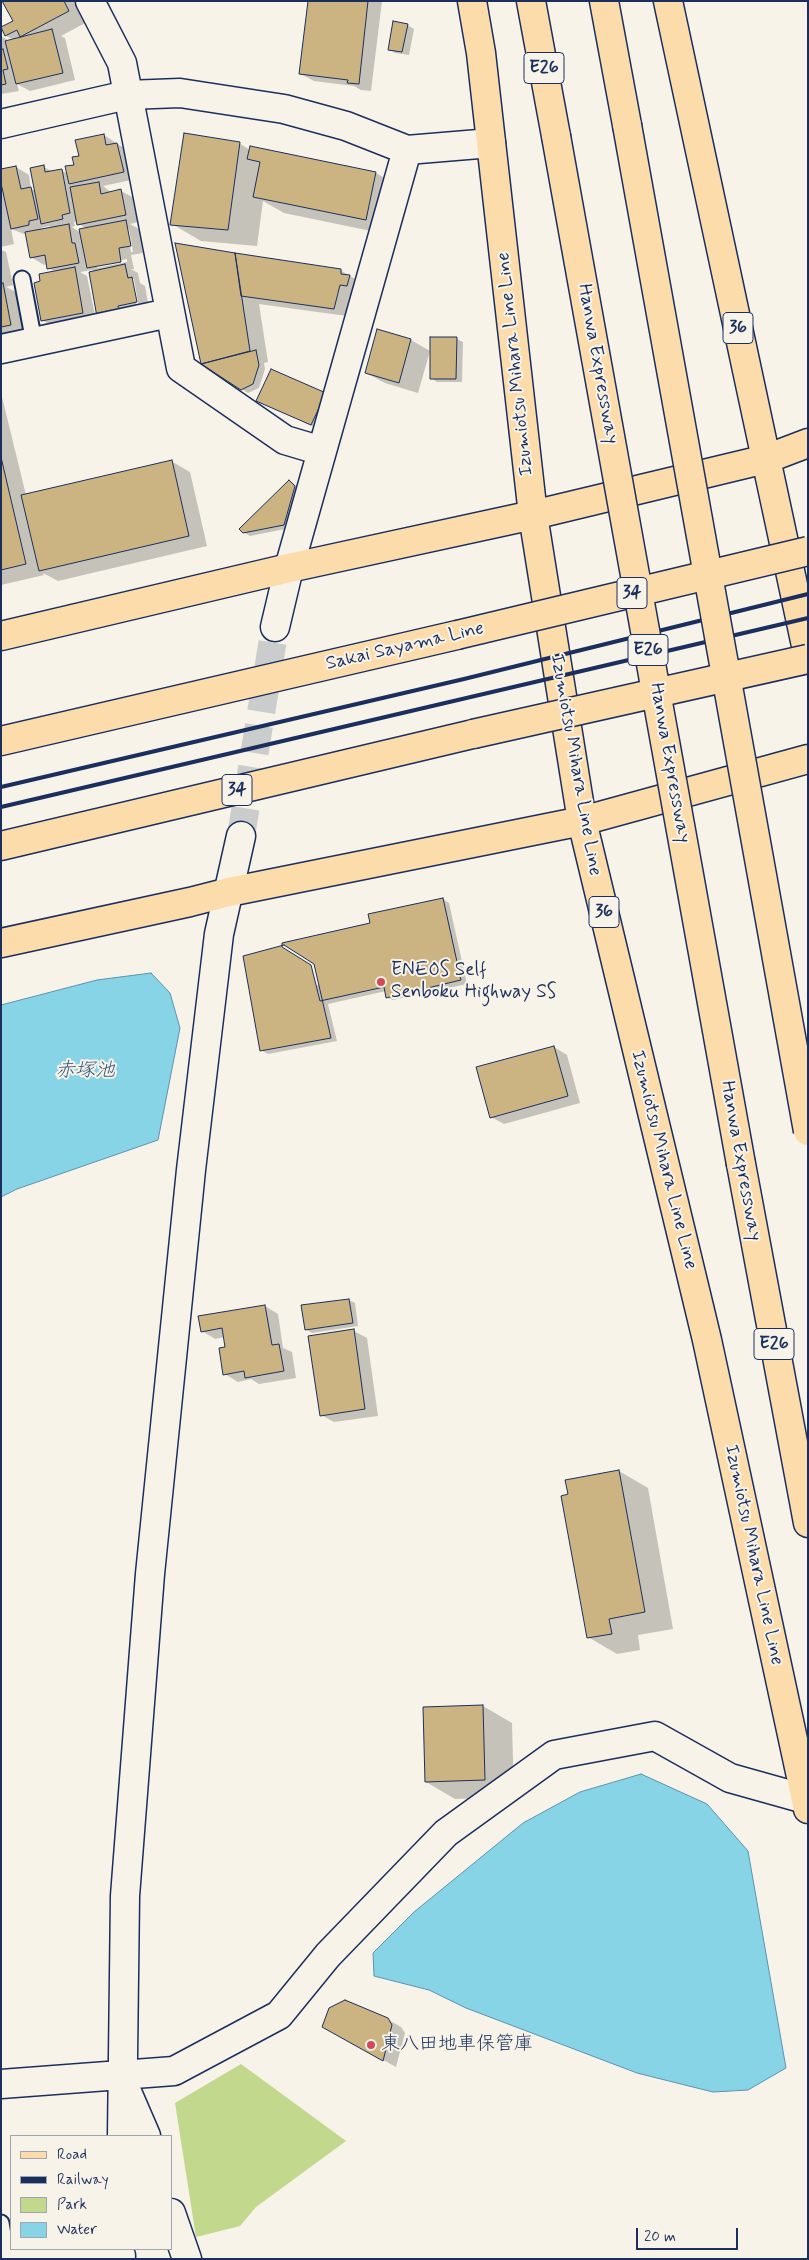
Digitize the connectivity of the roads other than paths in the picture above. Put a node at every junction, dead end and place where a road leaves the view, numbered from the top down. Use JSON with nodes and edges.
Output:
{"nodes":[{"id":1,"x":90,"y":1,"type":"edge"},
{"id":2,"x":472,"y":1,"type":"edge"},
{"id":3,"x":531,"y":1,"type":"edge"},
{"id":4,"x":604,"y":1,"type":"edge"},
{"id":5,"x":668,"y":1,"type":"edge"},
{"id":6,"x":127,"y":95,"type":"junction"},
{"id":7,"x":1,"y":124,"type":"edge"},
{"id":8,"x":491,"y":143,"type":"junction"},
{"id":9,"x":407,"y":150,"type":"junction"},
{"id":10,"x":22,"y":279,"type":"dead end"},
{"id":11,"x":169,"y":313,"type":"junction"},
{"id":12,"x":34,"y":342,"type":"junction"},
{"id":13,"x":1,"y":349,"type":"edge"},
{"id":14,"x":808,"y":444,"type":"edge"},
{"id":15,"x":322,"y":451,"type":"junction"},
{"id":16,"x":766,"y":458,"type":"junction"},
{"id":17,"x":533,"y":515,"type":"junction"},
{"id":18,"x":808,"y":551,"type":"edge"},
{"id":19,"x":289,"y":568,"type":"junction"},
{"id":20,"x":275,"y":627,"type":"tunnel mouth"},
{"id":21,"x":1,"y":636,"type":"edge"},
{"id":22,"x":808,"y":655,"type":"edge"},
{"id":23,"x":808,"y":659,"type":"edge"},
{"id":24,"x":1,"y":741,"type":"edge"},
{"id":25,"x":808,"y":759,"type":"edge"},
{"id":26,"x":582,"y":821,"type":"junction"},
{"id":27,"x":241,"y":836,"type":"tunnel mouth"},
{"id":28,"x":1,"y":846,"type":"edge"},
{"id":29,"x":229,"y":892,"type":"junction"},
{"id":30,"x":1,"y":925,"type":"edge"},
{"id":31,"x":1,"y":943,"type":"edge"},
{"id":32,"x":808,"y":1131,"type":"edge"},
{"id":33,"x":808,"y":1524,"type":"edge"},
{"id":34,"x":807,"y":1804,"type":"edge"},
{"id":35,"x":123,"y":2080,"type":"junction"},
{"id":36,"x":1,"y":2084,"type":"edge"},
{"id":37,"x":122,"y":2135,"type":"edge"},
{"id":38,"x":146,"y":2135,"type":"edge"},
{"id":39,"x":172,"y":2216,"type":"edge"},
{"id":40,"x":1,"y":2222,"type":"edge"},
{"id":41,"x":121,"y":2255,"type":"edge"},
{"id":42,"x":6,"y":2256,"type":"edge"},
{"id":43,"x":187,"y":2259,"type":"edge"}],
"edges":[{"from":1,"to":6,"type":"street"},
{"from":2,"to":8,"type":"main road","name":"Izumiotsu Mihara Line Line","number":"36"},
{"from":3,"to":33,"type":"main road","name":"Hanwa Expressway","number":"E26","bridge":true},
{"from":4,"to":32,"type":"main road","bridge":true},
{"from":5,"to":16,"type":"main road","number":"36"},
{"from":6,"to":7,"type":"street"},
{"from":6,"to":9,"type":"street"},
{"from":6,"to":11,"type":"street"},
{"from":8,"to":9,"type":"street"},
{"from":8,"to":17,"type":"main road","name":"Izumiotsu Mihara Line Line","number":"36"},
{"from":9,"to":15,"type":"street"},
{"from":10,"to":12,"type":"lane"},
{"from":11,"to":12,"type":"street"},
{"from":11,"to":15,"type":"street"},
{"from":12,"to":13,"type":"street"},
{"from":14,"to":16,"type":"main road"},
{"from":15,"to":19,"type":"street"},
{"from":16,"to":17,"type":"main road"},
{"from":16,"to":22,"type":"main road","number":"36"},
{"from":17,"to":19,"type":"main road"},
{"from":17,"to":26,"type":"main road","name":"Izumiotsu Mihara Line Line","number":"36"},
{"from":18,"to":24,"type":"main road","name":"Sakai Sayama Line","number":"34","bridge":true},
{"from":19,"to":20,"type":"street"},
{"from":19,"to":21,"type":"main road"},
{"from":23,"to":28,"type":"main road","number":"34","bridge":true},
{"from":25,"to":26,"type":"main road"},
{"from":26,"to":29,"type":"main road"},
{"from":26,"to":34,"type":"main road","name":"Izumiotsu Mihara Line Line","number":"36"},
{"from":27,"to":29,"type":"street"},
{"from":29,"to":30,"type":"main road"},
{"from":29,"to":31,"type":"main road"},
{"from":29,"to":35,"type":"street"},
{"from":34,"to":35,"type":"street"},
{"from":35,"to":36,"type":"street"},
{"from":35,"to":37,"type":"street"},
{"from":35,"to":38,"type":"street"},
{"from":39,"to":43,"type":"street"},
{"from":40,"to":42,"type":"lane"},
{"from":41,"to":42,"type":"street"}]}
